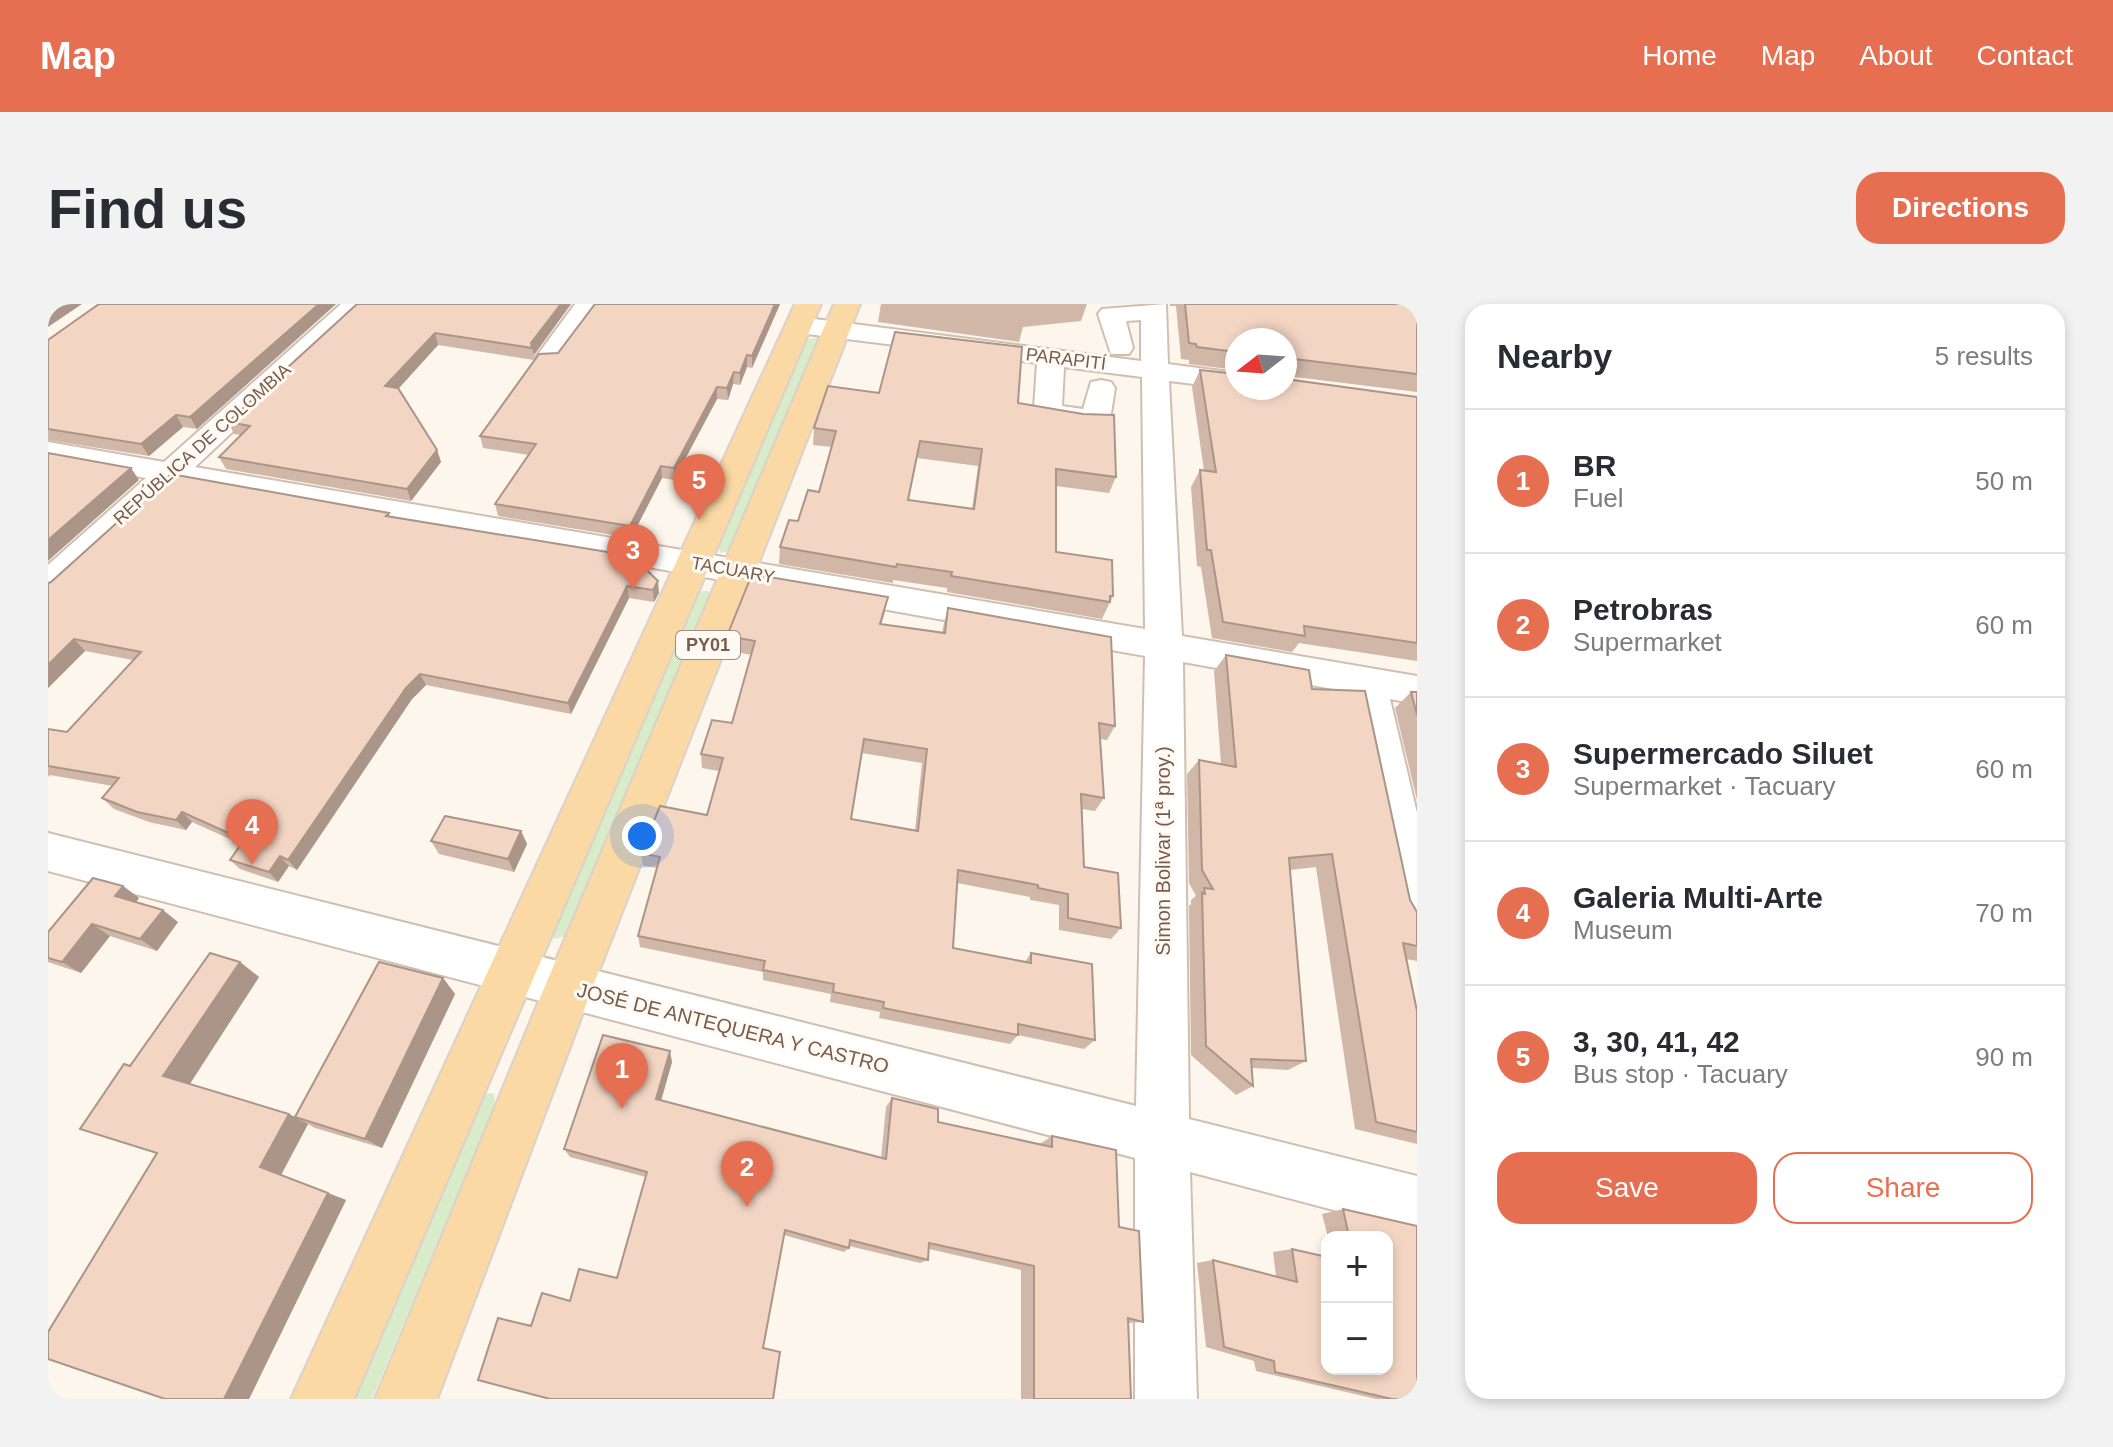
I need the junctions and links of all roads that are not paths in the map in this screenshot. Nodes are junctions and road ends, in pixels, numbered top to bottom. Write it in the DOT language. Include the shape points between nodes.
graph roads {
  1 [pos="356,304"];
  2 [pos="588,304"];
  3 [pos="1153,308"];
  4 [pos="804,314"];
  5 [pos="842,317"];
  6 [pos="549,357"];
  7 [pos="1051,357"];
  8 [pos="1137,359"];
  9 [pos="1225,378"];
  10 [pos="1101,388"];
  11 [pos="48,451"];
  12 [pos="172,472"];
  13 [pos="692,563"];
  14 [pos="738,571"];
  15 [pos="48,584"];
  16 [pos="1164,645"];
  17 [pos="1367,681"];
  18 [pos="1417,690"];
  19 [pos="48,852"];
  20 [pos="1417,912"];
  21 [pos="510,971"];
  22 [pos="569,986"];
  23 [pos="1162,1138"];
  24 [pos="1417,1204"];
  25 [pos="322,1399"];
  26 [pos="406,1399"];
  27 [pos="1166,1399"];
  1 -- 12 [label="street, REPÚBLICA DE COLOMBIA"];
  2 -- 6 [label="street"];
  3 -- 8 [label="street, Simon Bolivar (1ª proy.)"];
  4 -- 5 [label="street, PARAPITÍ"];
  4 -- 13 [label="main road, PY01"];
  5 -- 7 [label="street, PARAPITÍ"];
  5 -- 14 [label="main road, PY01"];
  7 -- 8 [label="street, PARAPITÍ"];
  7 -- 10 [label="street" via="1052,413 1095,420"];
  8 -- 9 [label="street, PARAPITÍ"];
  8 -- 16 [label="street, Simon Bolivar (1ª proy.)"];
  11 -- 12 [label="street, TACUARY"];
  12 -- 13 [label="street, TACUARY"];
  12 -- 15 [label="street, REPÚBLICA DE COLOMBIA"];
  13 -- 14 [label="street, TACUARY"];
  13 -- 21 [label="main road, PY01"];
  14 -- 16 [label="street, TACUARY"];
  14 -- 22 [label="main road, PY01"];
  16 -- 17 [label="street, TACUARY"];
  16 -- 23 [label="street, Simon Bolivar (1ª proy.)"];
  17 -- 18 [label="street, TACUARY"];
  17 -- 20 [label="street"];
  19 -- 21 [label="street, JOSÉ DE ANTEQUERA Y CASTRO"];
  21 -- 22 [label="street, JOSÉ DE ANTEQUERA Y CASTRO"];
  21 -- 25 [label="main road, PY01"];
  22 -- 23 [label="street, JOSÉ DE ANTEQUERA Y CASTRO"];
  22 -- 26 [label="main road, PY01"];
  23 -- 24 [label="street, JOSÉ DE ANTEQUERA Y CASTRO"];
  23 -- 27 [label="street, Simon Bolivar (1ª proy.)"];
}
